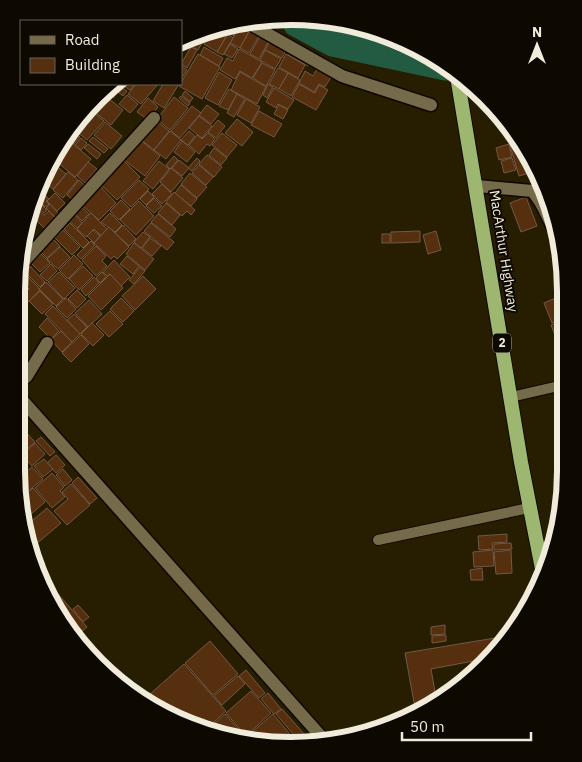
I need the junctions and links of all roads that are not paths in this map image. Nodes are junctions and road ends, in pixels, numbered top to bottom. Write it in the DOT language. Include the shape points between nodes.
graph roads {
  1 [pos="255,27"];
  2 [pos="459,85"];
  3 [pos="431,105"];
  4 [pos="154,118"];
  5 [pos="477,186"];
  6 [pos="547,218"];
  7 [pos="27,258"];
  8 [pos="47,343"];
  9 [pos="25,378"];
  10 [pos="557,386"];
  11 [pos="511,397"];
  12 [pos="25,403"];
  13 [pos="529,508"];
  14 [pos="378,540"];
  15 [pos="541,563"];
  16 [pos="320,735"];
  1 -- 3 [label="street" via="342,76"];
  2 -- 5 [label="highway, MacArthur Highway / 2"];
  4 -- 7 [label="street"];
  5 -- 6 [label="street" via="532,191"];
  5 -- 11 [label="highway, MacArthur Highway / 2"];
  8 -- 9 [label="street"];
  10 -- 11 [label="lane"];
  11 -- 13 [label="highway, MacArthur Highway / 2"];
  12 -- 16 [label="street"];
  13 -- 14 [label="lane"];
  13 -- 15 [label="highway, MacArthur Highway / 2"];
}
